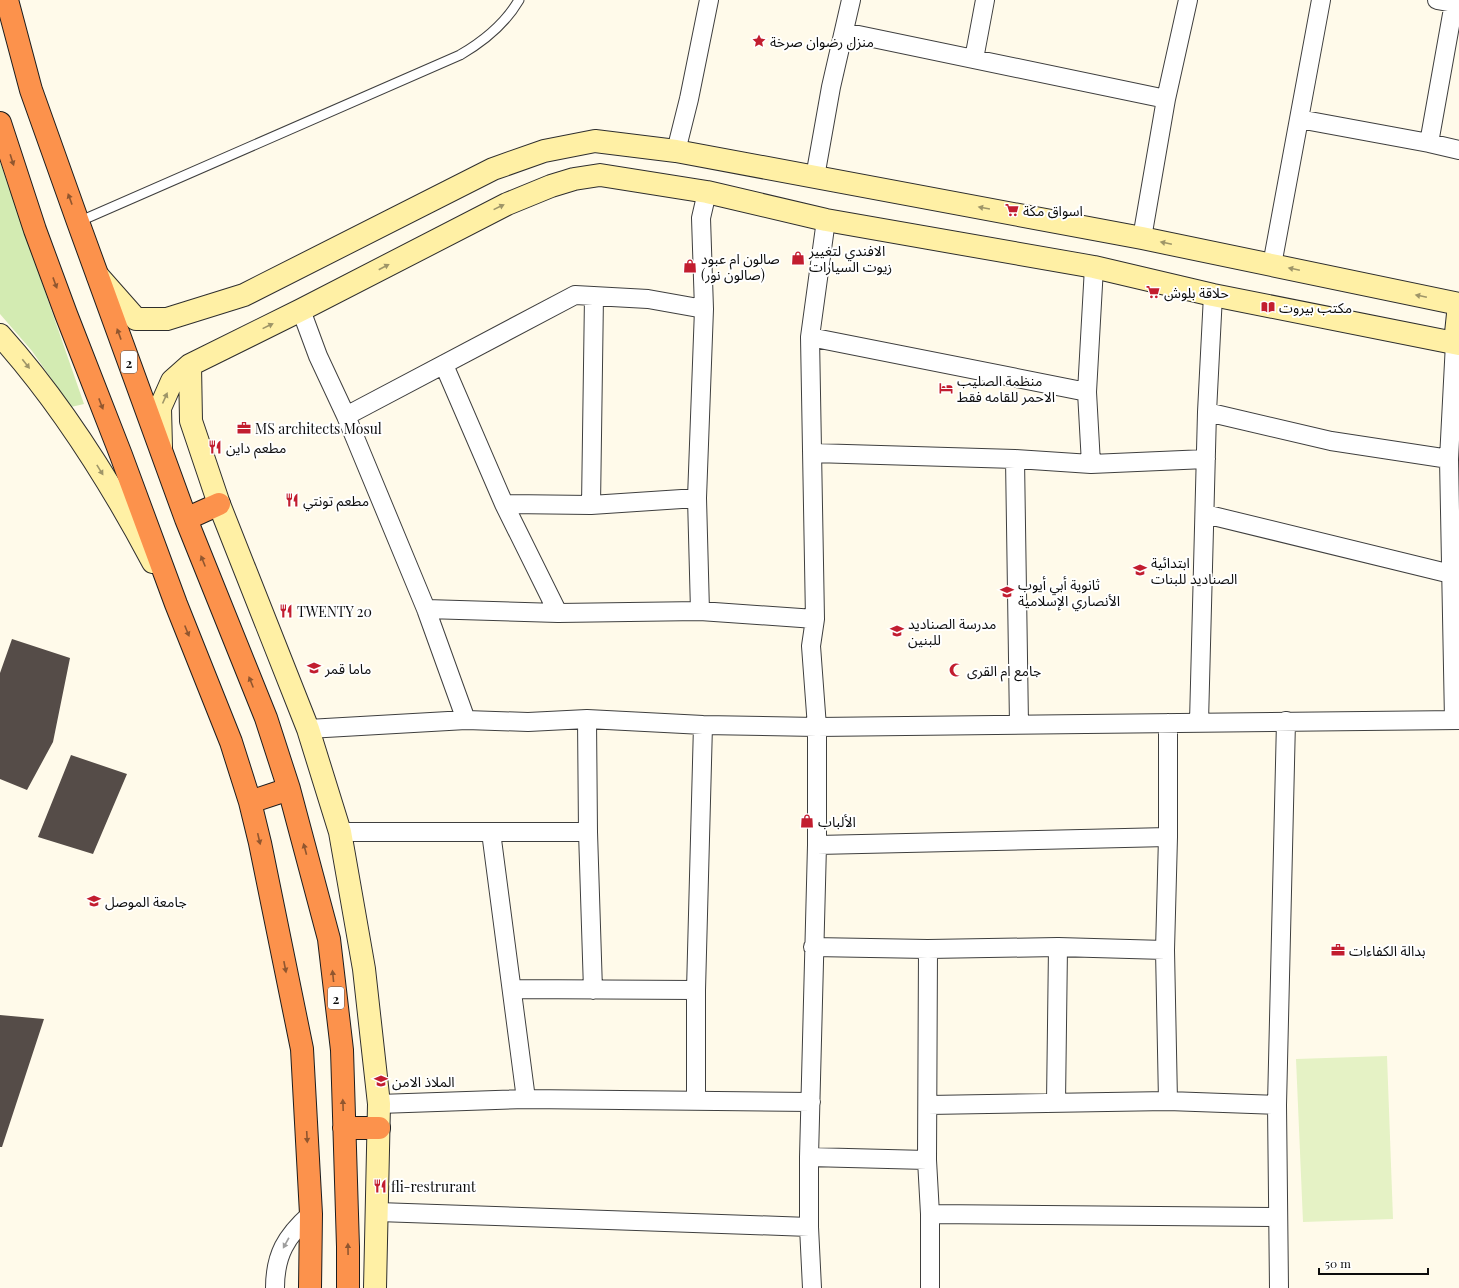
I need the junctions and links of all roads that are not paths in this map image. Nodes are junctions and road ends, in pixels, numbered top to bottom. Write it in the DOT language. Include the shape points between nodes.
graph roads {
  1 [pos="7,0"];
  2 [pos="519,0"];
  3 [pos="709,0"];
  4 [pos="851,0"];
  5 [pos="985,0"];
  6 [pos="1188,0"];
  7 [pos="1322,0"];
  8 [pos="1450,3"];
  9 [pos="844,32"];
  10 [pos="974,59"];
  11 [pos="1166,99"];
  12 [pos="1299,119"];
  13 [pos="0,123"];
  14 [pos="1429,143"];
  15 [pos="1459,150"];
  16 [pos="544,151"];
  17 [pos="676,151"];
  18 [pos="814,177"];
  19 [pos="551,186"];
  20 [pos="707,192"];
  21 [pos="826,220"];
  22 [pos="78,222"];
  23 [pos="1142,238"];
  24 [pos="1272,265"];
  25 [pos="1094,267"];
  26 [pos="98,276"];
  27 [pos="1213,295"];
  28 [pos="594,296"];
  29 [pos="1459,304"];
  30 [pos="704,309"];
  31 [pos="301,310"];
  32 [pos="0,335"];
  33 [pos="810,337"];
  34 [pos="1457,344"];
  35 [pos="190,365"];
  36 [pos="444,365"];
  37 [pos="1087,392"];
  38 [pos="1207,412"];
  39 [pos="346,416"];
  40 [pos="161,451"];
  41 [pos="813,453"];
  42 [pos="1015,458"];
  43 [pos="1449,458"];
  44 [pos="1206,459"];
  45 [pos="1091,464"];
  46 [pos="698,498"];
  47 [pos="219,504"];
  48 [pos="504,504"];
  49 [pos="591,505"];
  50 [pos="1205,514"];
  51 [pos="186,519"];
  52 [pos="1451,574"];
  53 [pos="176,604"];
  54 [pos="426,609"];
  55 [pos="700,611"];
  56 [pos="558,613"];
  57 [pos="815,618"];
  58 [pos="587,719"];
  59 [pos="466,720"];
  60 [pos="1456,720"];
  61 [pos="1286,721"];
  62 [pos="1199,722"];
  63 [pos="1168,723"];
  64 [pos="1019,724"];
  65 [pos="703,725"];
  66 [pos="817,727"];
  67 [pos="308,729"];
  68 [pos="289,789"];
  69 [pos="250,802"];
  70 [pos="340,832"];
  71 [pos="491,832"];
  72 [pos="588,832"];
  73 [pos="1168,837"];
  74 [pos="817,845"];
  75 [pos="814,947"];
  76 [pos="1058,947"];
  77 [pos="928,949"];
  78 [pos="1165,950"];
  79 [pos="512,989"];
  80 [pos="593,990"];
  81 [pos="696,990"];
  82 [pos="526,1099"];
  83 [pos="696,1101"];
  84 [pos="1168,1101"];
  85 [pos="812,1102"];
  86 [pos="1056,1103"];
  87 [pos="380,1104"];
  88 [pos="928,1105"];
  89 [pos="1277,1105"];
  90 [pos="344,1128"];
  91 [pos="379,1128"];
  92 [pos="809,1158"];
  93 [pos="927,1160"];
  94 [pos="378,1212"];
  95 [pos="311,1214"];
  96 [pos="930,1214"];
  97 [pos="1278,1217"];
  98 [pos="809,1227"];
  99 [pos="275,1288"];
  100 [pos="310,1288"];
  101 [pos="348,1288"];
  102 [pos="375,1288"];
  103 [pos="812,1288"];
  104 [pos="930,1288"];
  105 [pos="1279,1288"];
  22 -- 1 [label="highway, 2, one-way" via="31,90"];
  2 -- 22 [label="lane" via="497,28 480,43 460,55"];
  3 -- 17 [label="street"];
  4 -- 9 [label="street"];
  5 -- 10 [label="street"];
  6 -- 11 [label="street"];
  7 -- 12 [label="street"];
  8 -- 14 [label="street"];
  9 -- 10 [label="street"];
  9 -- 18 [label="street"];
  10 -- 11 [label="street"];
  11 -- 23 [label="street"];
  12 -- 14 [label="street"];
  12 -- 24 [label="street"];
  13 -- 53 [label="highway, one-way" via="51,272"];
  14 -- 15 [label="street"];
  16 -- 17 [label="main road" via="594,141"];
  16 -- 19 [label="main road"];
  16 -- 26 [label="main road" via="493,169 244,295 167,319 136,319"];
  17 -- 18 [label="main road"];
  23 -- 18 [label="main road, one-way"];
  19 -- 20 [label="main road" via="600,175"];
  31 -- 19 [label="main road, one-way" via="481,216"];
  20 -- 21 [label="main road"];
  20 -- 30 [label="street" via="701,218"];
  21 -- 25 [label="main road"];
  21 -- 33 [label="street"];
  22 -- 26 [label="highway, 2"];
  24 -- 23 [label="main road, one-way"];
  29 -- 24 [label="main road, one-way"];
  25 -- 27 [label="main road"];
  25 -- 37 [label="street"];
  40 -- 26 [label="highway, 2, one-way"];
  27 -- 34 [label="main road"];
  27 -- 38 [label="street"];
  28 -- 30 [label="street" via="648,299"];
  28 -- 36 [label="street" via="575,295"];
  28 -- 49 [label="street"];
  29 -- 34 [label="main road"];
  30 -- 46 [label="street"];
  35 -- 31 [label="main road, one-way"];
  31 -- 39 [label="street" via="318,356"];
  32 -- 53 [label="main road, one-way" via="56,403 92,458 125,510"];
  33 -- 37 [label="street"];
  33 -- 41 [label="street"];
  34 -- 43 [label="street"];
  40 -- 35 [label="main road, one-way" via="160,408 172,380"];
  35 -- 47 [label="main road" via="191,421"];
  36 -- 39 [label="street"];
  36 -- 48 [label="street"];
  37 -- 45 [label="street"];
  38 -- 43 [label="street" via="1331,440"];
  38 -- 44 [label="street"];
  39 -- 54 [label="street"];
  40 -- 51 [label="highway, 2"];
  41 -- 42 [label="street"];
  41 -- 57 [label="street"];
  42 -- 45 [label="street"];
  42 -- 64 [label="street"];
  43 -- 52 [label="street"];
  44 -- 45 [label="street"];
  44 -- 50 [label="street"];
  46 -- 49 [label="street"];
  46 -- 55 [label="street"];
  47 -- 51 [label="highway"];
  47 -- 67 [label="main road"];
  48 -- 49 [label="street"];
  48 -- 56 [label="street"];
  50 -- 52 [label="street"];
  50 -- 62 [label="street"];
  68 -- 51 [label="highway, 2, one-way" via="266,718"];
  52 -- 60 [label="street"];
  53 -- 69 [label="highway, one-way" via="231,742"];
  54 -- 56 [label="street"];
  54 -- 59 [label="street"];
  55 -- 56 [label="street"];
  55 -- 57 [label="street"];
  57 -- 66 [label="street" via="811,646"];
  58 -- 59 [label="street" via="528,722"];
  58 -- 65 [label="street"];
  58 -- 72 [label="street"];
  59 -- 67 [label="street"];
  60 -- 61 [label="street"];
  61 -- 62 [label="street"];
  61 -- 89 [label="street"];
  62 -- 63 [label="street"];
  63 -- 64 [label="street"];
  63 -- 73 [label="street"];
  64 -- 66 [label="street"];
  65 -- 66 [label="street"];
  65 -- 81 [label="street"];
  66 -- 74 [label="street"];
  67 -- 70 [label="main road"];
  68 -- 69 [label="highway"];
  90 -- 68 [label="highway, 2, one-way" via="342,1050 329,939"];
  69 -- 95 [label="highway, one-way" via="302,1049"];
  70 -- 71 [label="street"];
  70 -- 87 [label="main road" via="364,969"];
  71 -- 72 [label="street"];
  71 -- 79 [label="street"];
  72 -- 80 [label="street"];
  73 -- 74 [label="street"];
  73 -- 78 [label="street"];
  74 -- 75 [label="street"];
  75 -- 77 [label="street"];
  75 -- 85 [label="street"];
  76 -- 77 [label="street"];
  76 -- 78 [label="street"];
  76 -- 86 [label="street"];
  77 -- 88 [label="street"];
  78 -- 84 [label="street"];
  79 -- 80 [label="street"];
  79 -- 82 [label="street"];
  80 -- 81 [label="street"];
  81 -- 83 [label="street"];
  82 -- 83 [label="street"];
  82 -- 87 [label="street"];
  83 -- 85 [label="street"];
  84 -- 86 [label="street"];
  84 -- 89 [label="street"];
  85 -- 92 [label="street"];
  86 -- 88 [label="street"];
  87 -- 91 [label="main road"];
  88 -- 93 [label="street"];
  89 -- 97 [label="street"];
  90 -- 91 [label="highway"];
  101 -- 90 [label="highway, 2, one-way"];
  91 -- 94 [label="main road"];
  92 -- 93 [label="street"];
  92 -- 98 [label="street"];
  93 -- 96 [label="street"];
  94 -- 98 [label="street"];
  94 -- 102 [label="main road"];
  95 -- 99 [label="street, one-way" via="296,1229 283,1248 275,1270"];
  95 -- 100 [label="highway"];
  96 -- 97 [label="street"];
  96 -- 104 [label="street"];
  97 -- 105 [label="street"];
  98 -- 103 [label="street"];
}
